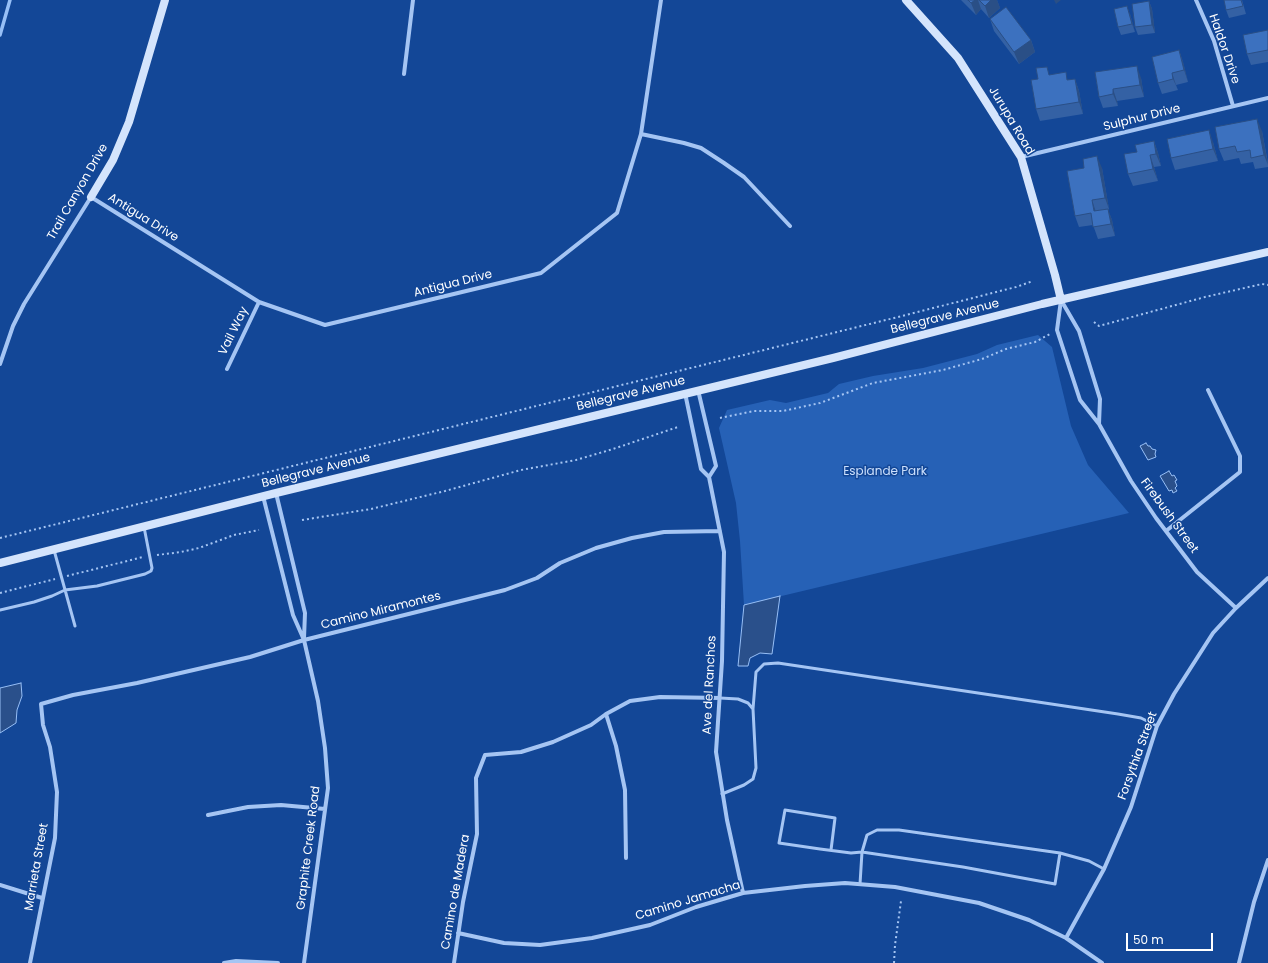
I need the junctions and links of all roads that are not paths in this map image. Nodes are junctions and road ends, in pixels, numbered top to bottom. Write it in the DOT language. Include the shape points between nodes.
graph roads {
  1 [pos="165,0"];
  2 [pos="412,0"];
  3 [pos="661,0"];
  4 [pos="906,0"];
  5 [pos="1196,0"];
  6 [pos="404,74"];
  7 [pos="1268,98"];
  8 [pos="1233,106"];
  9 [pos="642,134"];
  10 [pos="1021,157"];
  11 [pos="91,197"];
  12 [pos="790,226"];
  13 [pos="1268,252"];
  14 [pos="1061,300"];
  15 [pos="259,302"];
  16 [pos="0,364"];
  17 [pos="227,369"];
  18 [pos="698,390"];
  19 [pos="1208,390"];
  20 [pos="685,393"];
  21 [pos="1099,424"];
  22 [pos="710,477"];
  23 [pos="276,493"];
  24 [pos="263,496"];
  25 [pos="144,527"];
  26 [pos="720,531"];
  27 [pos="1166,531"];
  28 [pos="54,550"];
  29 [pos="0,563"];
  30 [pos="1268,578"];
  31 [pos="65,590"];
  32 [pos="1236,608"];
  33 [pos="0,610"];
  34 [pos="75,626"];
  35 [pos="304,640"];
  36 [pos="720,698"];
  37 [pos="41,704"];
  38 [pos="753,709"];
  39 [pos="606,714"];
  40 [pos="1157,726"];
  41 [pos="722,794"];
  42 [pos="325,809"];
  43 [pos="208,815"];
  44 [pos="831,850"];
  45 [pos="862,852"];
  46 [pos="1060,853"];
  47 [pos="626,858"];
  48 [pos="1268,860"];
  49 [pos="1104,869"];
  50 [pos="860,884"];
  51 [pos="0,885"];
  52 [pos="743,893"];
  53 [pos="42,898"];
  54 [pos="458,933"];
  55 [pos="1066,938"];
  56 [pos="30,963"];
  57 [pos="224,963"];
  58 [pos="278,963"];
  59 [pos="304,963"];
  60 [pos="454,963"];
  61 [pos="1102,963"];
  62 [pos="1239,963"];
  1 -- 11 [label="main road, Trail Canyon Drive" via="129,122 114,160"];
  2 -- 6 [label="street"];
  3 -- 9 [label="street, Antigua Drive"];
  4 -- 10 [label="main road, Jurupa Road" via="958,58"];
  5 -- 8 [label="street, Haldor Drive" via="1214,41"];
  7 -- 8 [label="street, Sulphur Drive"];
  8 -- 10 [label="street, Sulphur Drive"];
  9 -- 12 [label="street" via="684,142 700,148 744,177"];
  9 -- 15 [label="street, Antigua Drive" via="617,213 541,273 324,325"];
  10 -- 14 [label="main road, Jurupa Road"];
  11 -- 15 [label="street, Antigua Drive"];
  11 -- 16 [label="street, Trail Canyon Drive" via="24,304 13,326"];
  13 -- 14 [label="main road, Bellegrave Avenue"];
  14 -- 18 [label="main road, Bellegrave Avenue"];
  14 -- 21 [label="street" via="1079,331 1100,399"];
  14 -- 21 [label="street, Firebush Street" via="1057,330 1080,400"];
  15 -- 17 [label="street, Vail Way"];
  18 -- 20 [label="main road, Bellegrave Avenue"];
  18 -- 22 [label="street, Ave del Ranchos" via="716,466"];
  19 -- 27 [label="street" via="1240,456 1240,472"];
  20 -- 22 [label="street, Ave del Ranchos" via="702,469"];
  20 -- 23 [label="main road, Bellegrave Avenue"];
  21 -- 27 [label="street, Firebush Street" via="1131,481"];
  22 -- 26 [label="street, Ave del Ranchos"];
  23 -- 24 [label="main road, Bellegrave Avenue"];
  23 -- 35 [label="street, Graphite Creek Road" via="305,613"];
  24 -- 25 [label="main road, Bellegrave Avenue"];
  24 -- 35 [label="street, Graphite Creek Road" via="294,615"];
  25 -- 28 [label="main road, Bellegrave Avenue"];
  25 -- 31 [label="lane" via="151,571 97,586"];
  26 -- 35 [label="street, Camino Miramontes" via="664,532 632,538 596,548 560,563 537,578 505,590"];
  26 -- 36 [label="street, Ave del Ranchos" via="724,552"];
  27 -- 32 [label="street, Firebush Street" via="1197,572"];
  28 -- 29 [label="main road, Bellegrave Avenue"];
  28 -- 31 [label="lane"];
  30 -- 32 [label="street, Forsythia Street"];
  31 -- 33 [label="lane" via="34,602"];
  31 -- 34 [label="lane"];
  32 -- 40 [label="street, Forsythia Street" via="1200,652"];
  35 -- 37 [label="street, Camino Miramontes" via="250,657"];
  35 -- 42 [label="street, Graphite Creek Road" via="318,701 325,748 328,788"];
  36 -- 38 [label="lane" via="738,699 748,703"];
  36 -- 39 [label="street" via="660,697 637,700"];
  36 -- 41 [label="street, Ave del Ranchos" via="716,752"];
  37 -- 53 [label="street, Marrieta Street" via="42,725 50,747 57,792 55,838"];
  38 -- 40 [label="lane" via="756,672 764,664 778,663 1118,714 1141,718"];
  38 -- 41 [label="lane" via="756,768 753,779"];
  39 -- 47 [label="street" via="625,790"];
  39 -- 54 [label="street, Camino de Madera" via="591,724 546,744 521,752 485,755 476,778 477,834"];
  40 -- 49 [label="street, Forsythia Street" via="1131,807"];
  41 -- 52 [label="street, Ave del Ranchos"];
  42 -- 43 [label="street" via="280,805 248,807"];
  42 -- 59 [label="street, Graphite Creek Road"];
  44 -- 44 [label="lane" via="779,843 785,810 836,818"];
  44 -- 45 [label="lane"];
  45 -- 46 [label="lane" via="867,835 877,830 899,830"];
  45 -- 46 [label="lane" via="1055,884"];
  45 -- 50 [label="lane"];
  46 -- 49 [label="lane" via="1089,861"];
  48 -- 62 [label="street" via="1254,902"];
  49 -- 55 [label="street, Forsythia Street"];
  50 -- 52 [label="street, Camino Jamacha" via="805,886"];
  50 -- 55 [label="street, Camino Jamacha" via="895,887 979,904 1029,920"];
  51 -- 53 [label="street"];
  52 -- 54 [label="street, Camino Jamacha" via="696,907 650,925 592,938 540,945 504,943"];
  53 -- 56 [label="street, Marrieta Street"];
  54 -- 60 [label="street, Camino de Madera"];
  55 -- 61 [label="street, Camino Jamacha"];
  57 -- 58 [label="street"];
}
